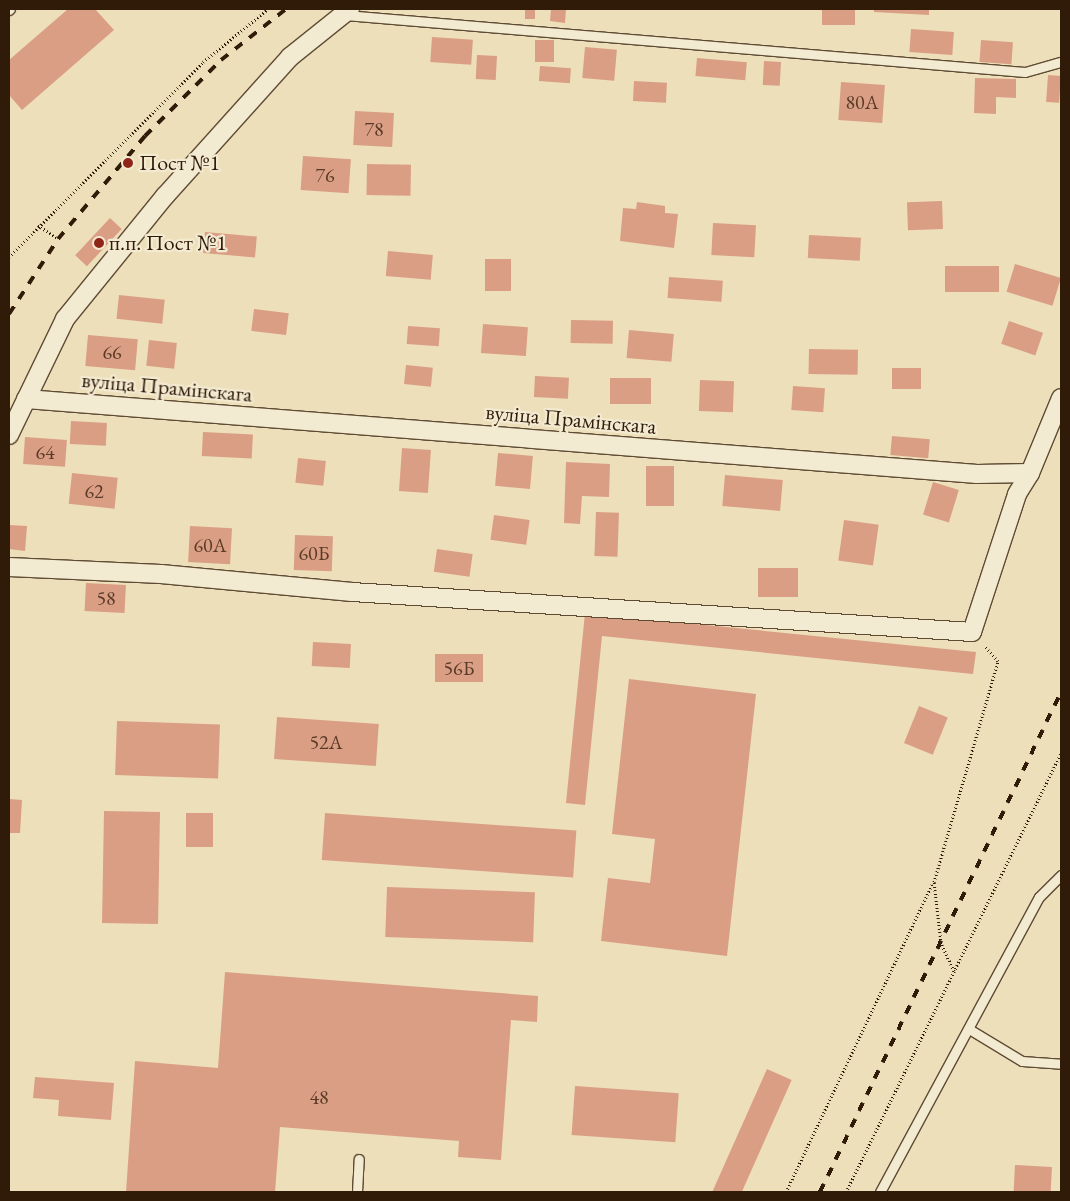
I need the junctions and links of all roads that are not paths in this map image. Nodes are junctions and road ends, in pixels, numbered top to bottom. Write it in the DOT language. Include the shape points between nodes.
graph roads {
  1 [pos="347,12"];
  2 [pos="1061,62"];
  3 [pos="26,398"];
  4 [pos="1061,398"];
  5 [pos="9,435"];
  6 [pos="1030,473"];
  7 [pos="9,568"];
  8 [pos="1061,875"];
  9 [pos="969,1030"];
  10 [pos="1061,1064"];
  11 [pos="359,1159"];
  12 [pos="357,1192"];
  13 [pos="880,1192"];
  1 -- 2 [label="lane" via="1025,72"];
  1 -- 3 [label="street" via="290,57 159,204 65,319"];
  3 -- 5 [label="street"];
  3 -- 6 [label="street, вуліца Прамінскага" via="977,474"];
  4 -- 6 [label="street"];
  6 -- 7 [label="street" via="1017,494 972,632 352,592 161,574"];
  8 -- 9 [label="lane" via="1039,897"];
  9 -- 10 [label="lane" via="1022,1060"];
  9 -- 13 [label="lane"];
  11 -- 12 [label="lane"];
}
